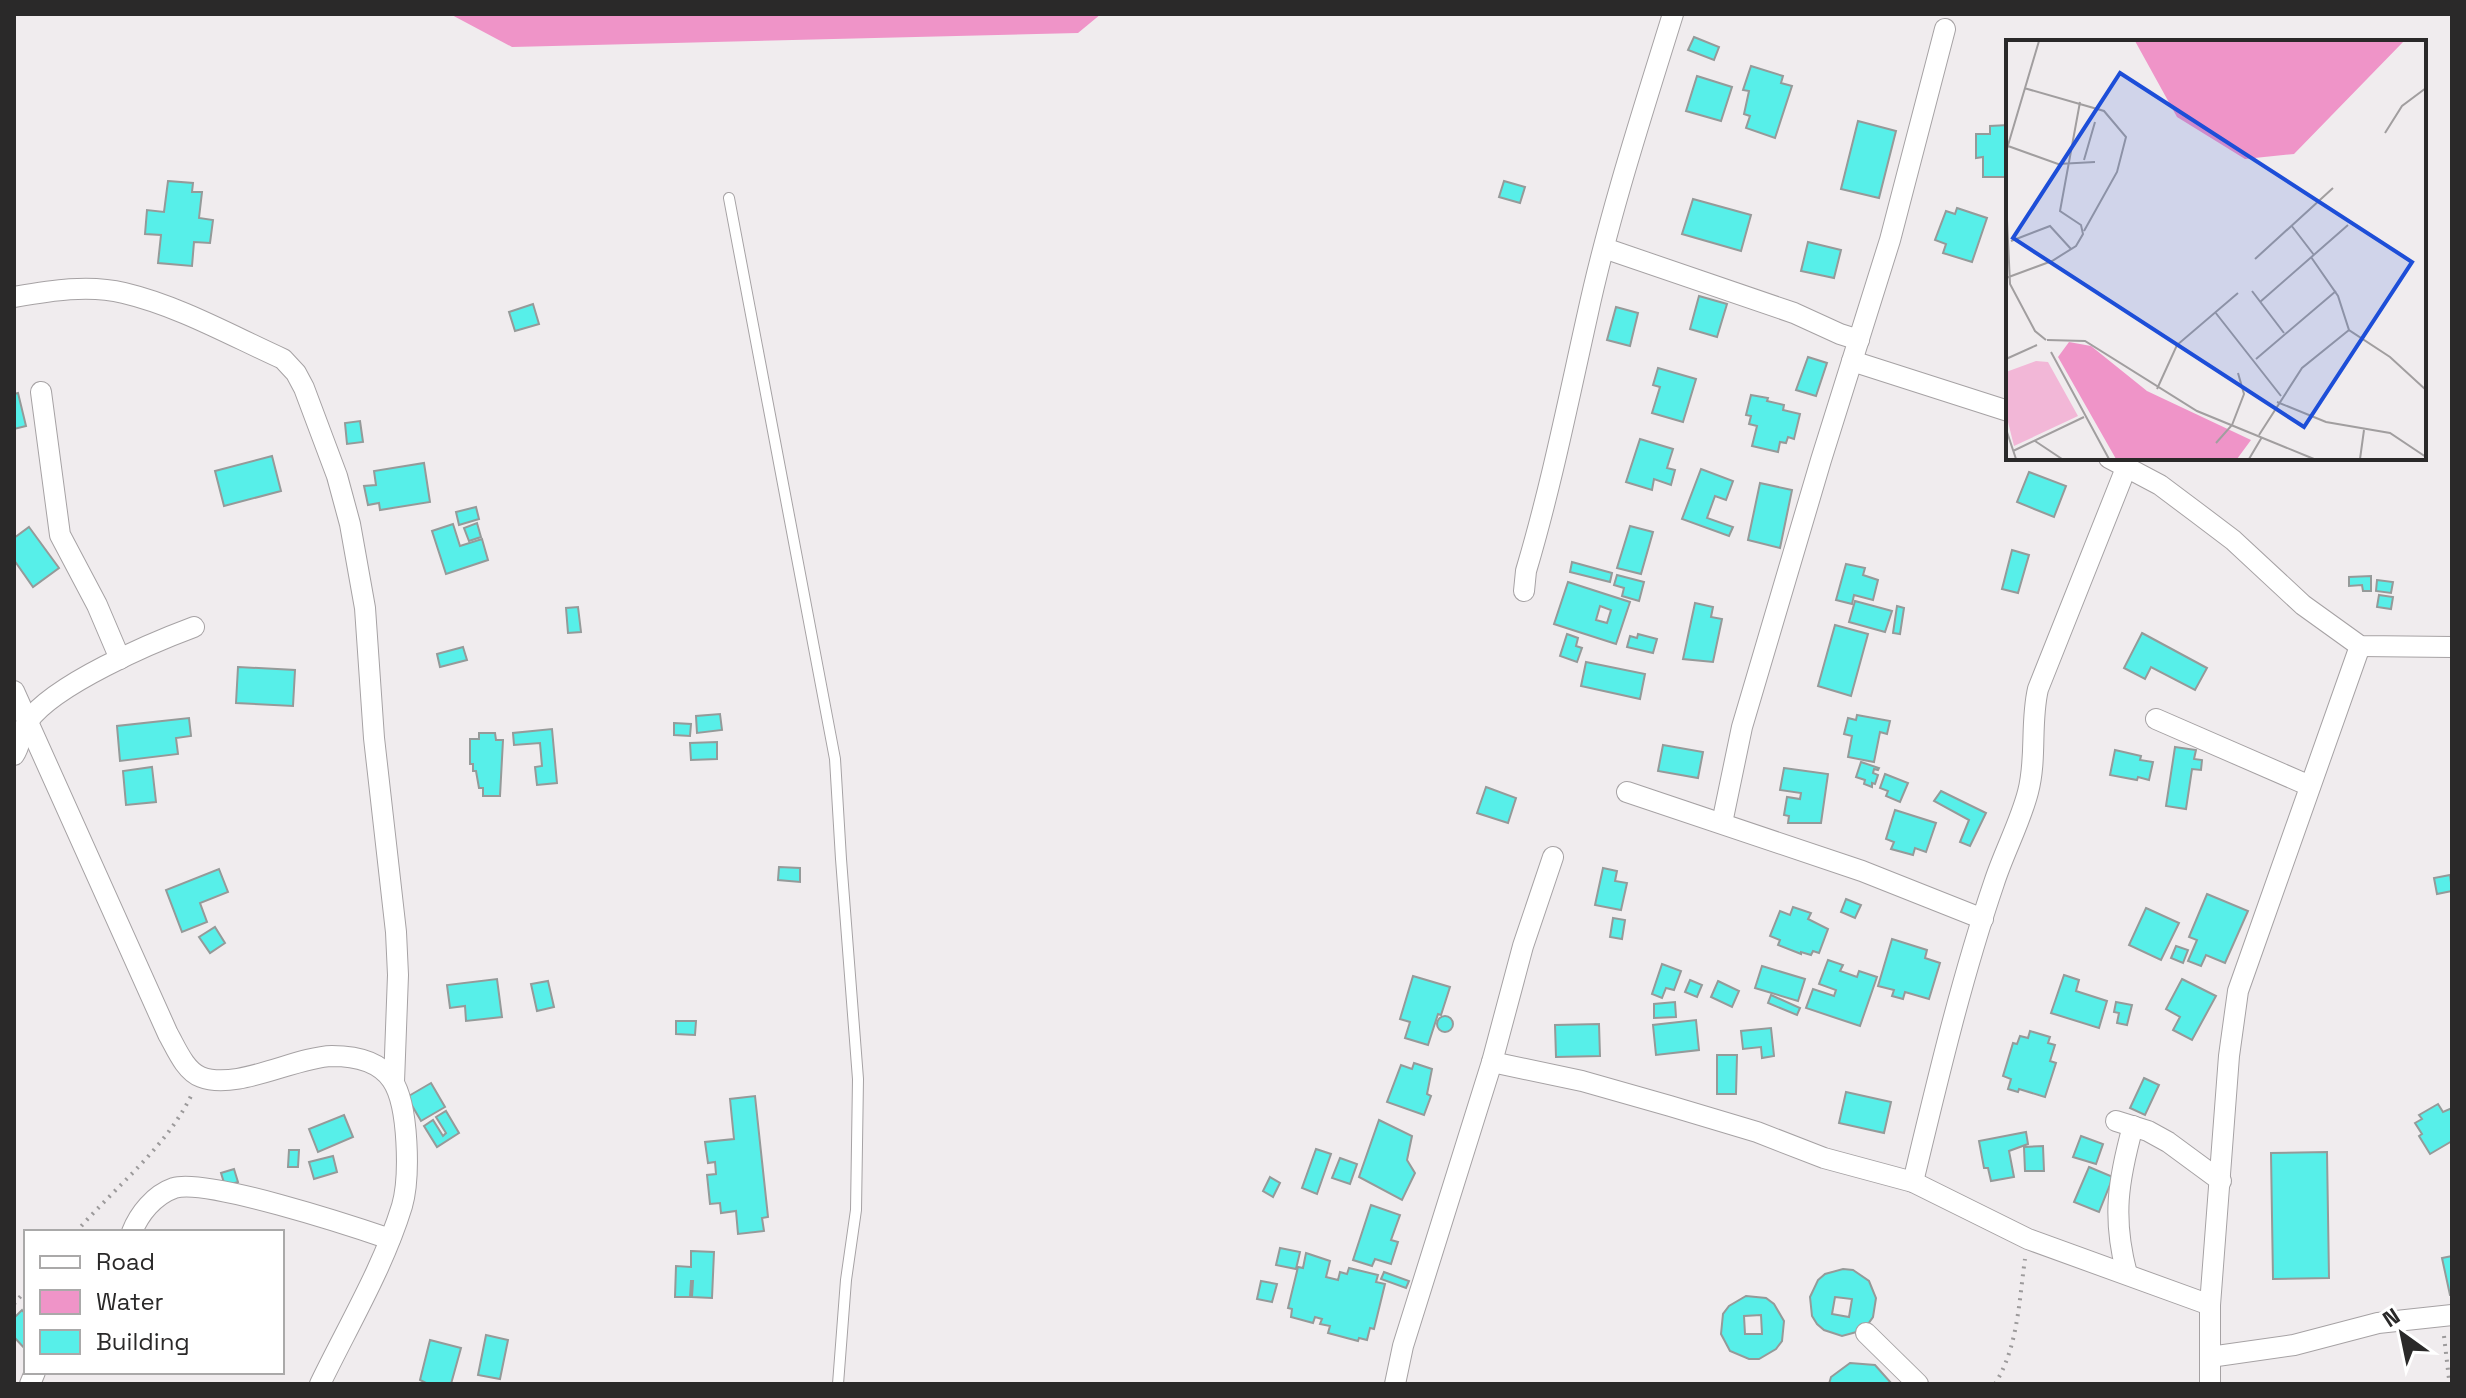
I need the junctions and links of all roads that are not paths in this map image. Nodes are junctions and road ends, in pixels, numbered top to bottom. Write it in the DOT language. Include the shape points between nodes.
graph roads {
  1 [pos="1673,14"];
  2 [pos="1945,29"];
  3 [pos="729,198"];
  4 [pos="1604,248"];
  5 [pos="14,297"];
  6 [pos="1859,340"];
  7 [pos="1852,361"];
  8 [pos="41,392"];
  9 [pos="2006,410"];
  10 [pos="2118,463"];
  11 [pos="1524,591"];
  12 [pos="194,627"];
  13 [pos="2360,646"];
  14 [pos="2452,647"];
  15 [pos="120,659"];
  16 [pos="14,691"];
  17 [pos="2156,719"];
  18 [pos="27,722"];
  19 [pos="14,755"];
  20 [pos="2310,786"];
  21 [pos="1627,792"];
  22 [pos="1722,823"];
  23 [pos="1553,857"];
  24 [pos="1983,919"];
  25 [pos="1492,1062"];
  26 [pos="394,1082"];
  27 [pos="2221,1181"];
  28 [pos="1913,1182"];
  29 [pos="133,1230"];
  30 [pos="390,1239"];
  31 [pos="2127,1274"];
  32 [pos="2210,1305"];
  33 [pos="2446,1316"];
  34 [pos="1866,1333"];
  35 [pos="2210,1357"];
  36 [pos="320,1384"];
  37 [pos="838,1384"];
  38 [pos="1395,1384"];
  39 [pos="1918,1384"];
  40 [pos="2210,1384"];
  1 -- 4 [label="street"];
  2 -- 6 [label="street"];
  3 -- 37 [label="lane" via="835,759 858,1079 856,1210"];
  4 -- 6 [label="street"];
  4 -- 11 [label="street"];
  5 -- 26 [label="street" via="92,289 123,292 283,359 304,388 337,476 365,608 396,932"];
  6 -- 7 [label="street"];
  7 -- 9 [label="street"];
  7 -- 22 [label="street" via="1742,727"];
  8 -- 15 [label="street" via="60,535"];
  10 -- 13 [label="street" via="2160,485 2233,540 2303,605"];
  10 -- 24 [label="street" via="2038,689 2028,794"];
  12 -- 15 [label="street"];
  13 -- 14 [label="street"];
  13 -- 20 [label="street"];
  15 -- 18 [label="street" via="67,690"];
  16 -- 18 [label="street"];
  17 -- 20 [label="street"];
  18 -- 19 [label="street"];
  18 -- 26 [label="street" via="168,1034 198,1077 227,1080 329,1056 355,1057 381,1068"];
  20 -- 27 [label="street" via="2238,991"];
  21 -- 22 [label="street"];
  22 -- 24 [label="street"];
  23 -- 25 [label="street"];
  24 -- 28 [label="street"];
  25 -- 28 [label="street" via="1611,1090"];
  25 -- 38 [label="street"];
  26 -- 30 [label="street" via="406,1171 403,1203"];
  27 -- 31 [label="street" via="2168,1142 2124,1124 2117,1223"];
  27 -- 32 [label="street"];
  28 -- 31 [label="street" via="2028,1239"];
  29 -- 30 [label="street" via="162,1194 192,1187 255,1199"];
  30 -- 36 [label="street"];
  31 -- 32 [label="street"];
  32 -- 35 [label="street"];
  33 -- 35 [label="street" via="2378,1323 2294,1345"];
  34 -- 39 [label="street"];
  35 -- 40 [label="street"];
}
